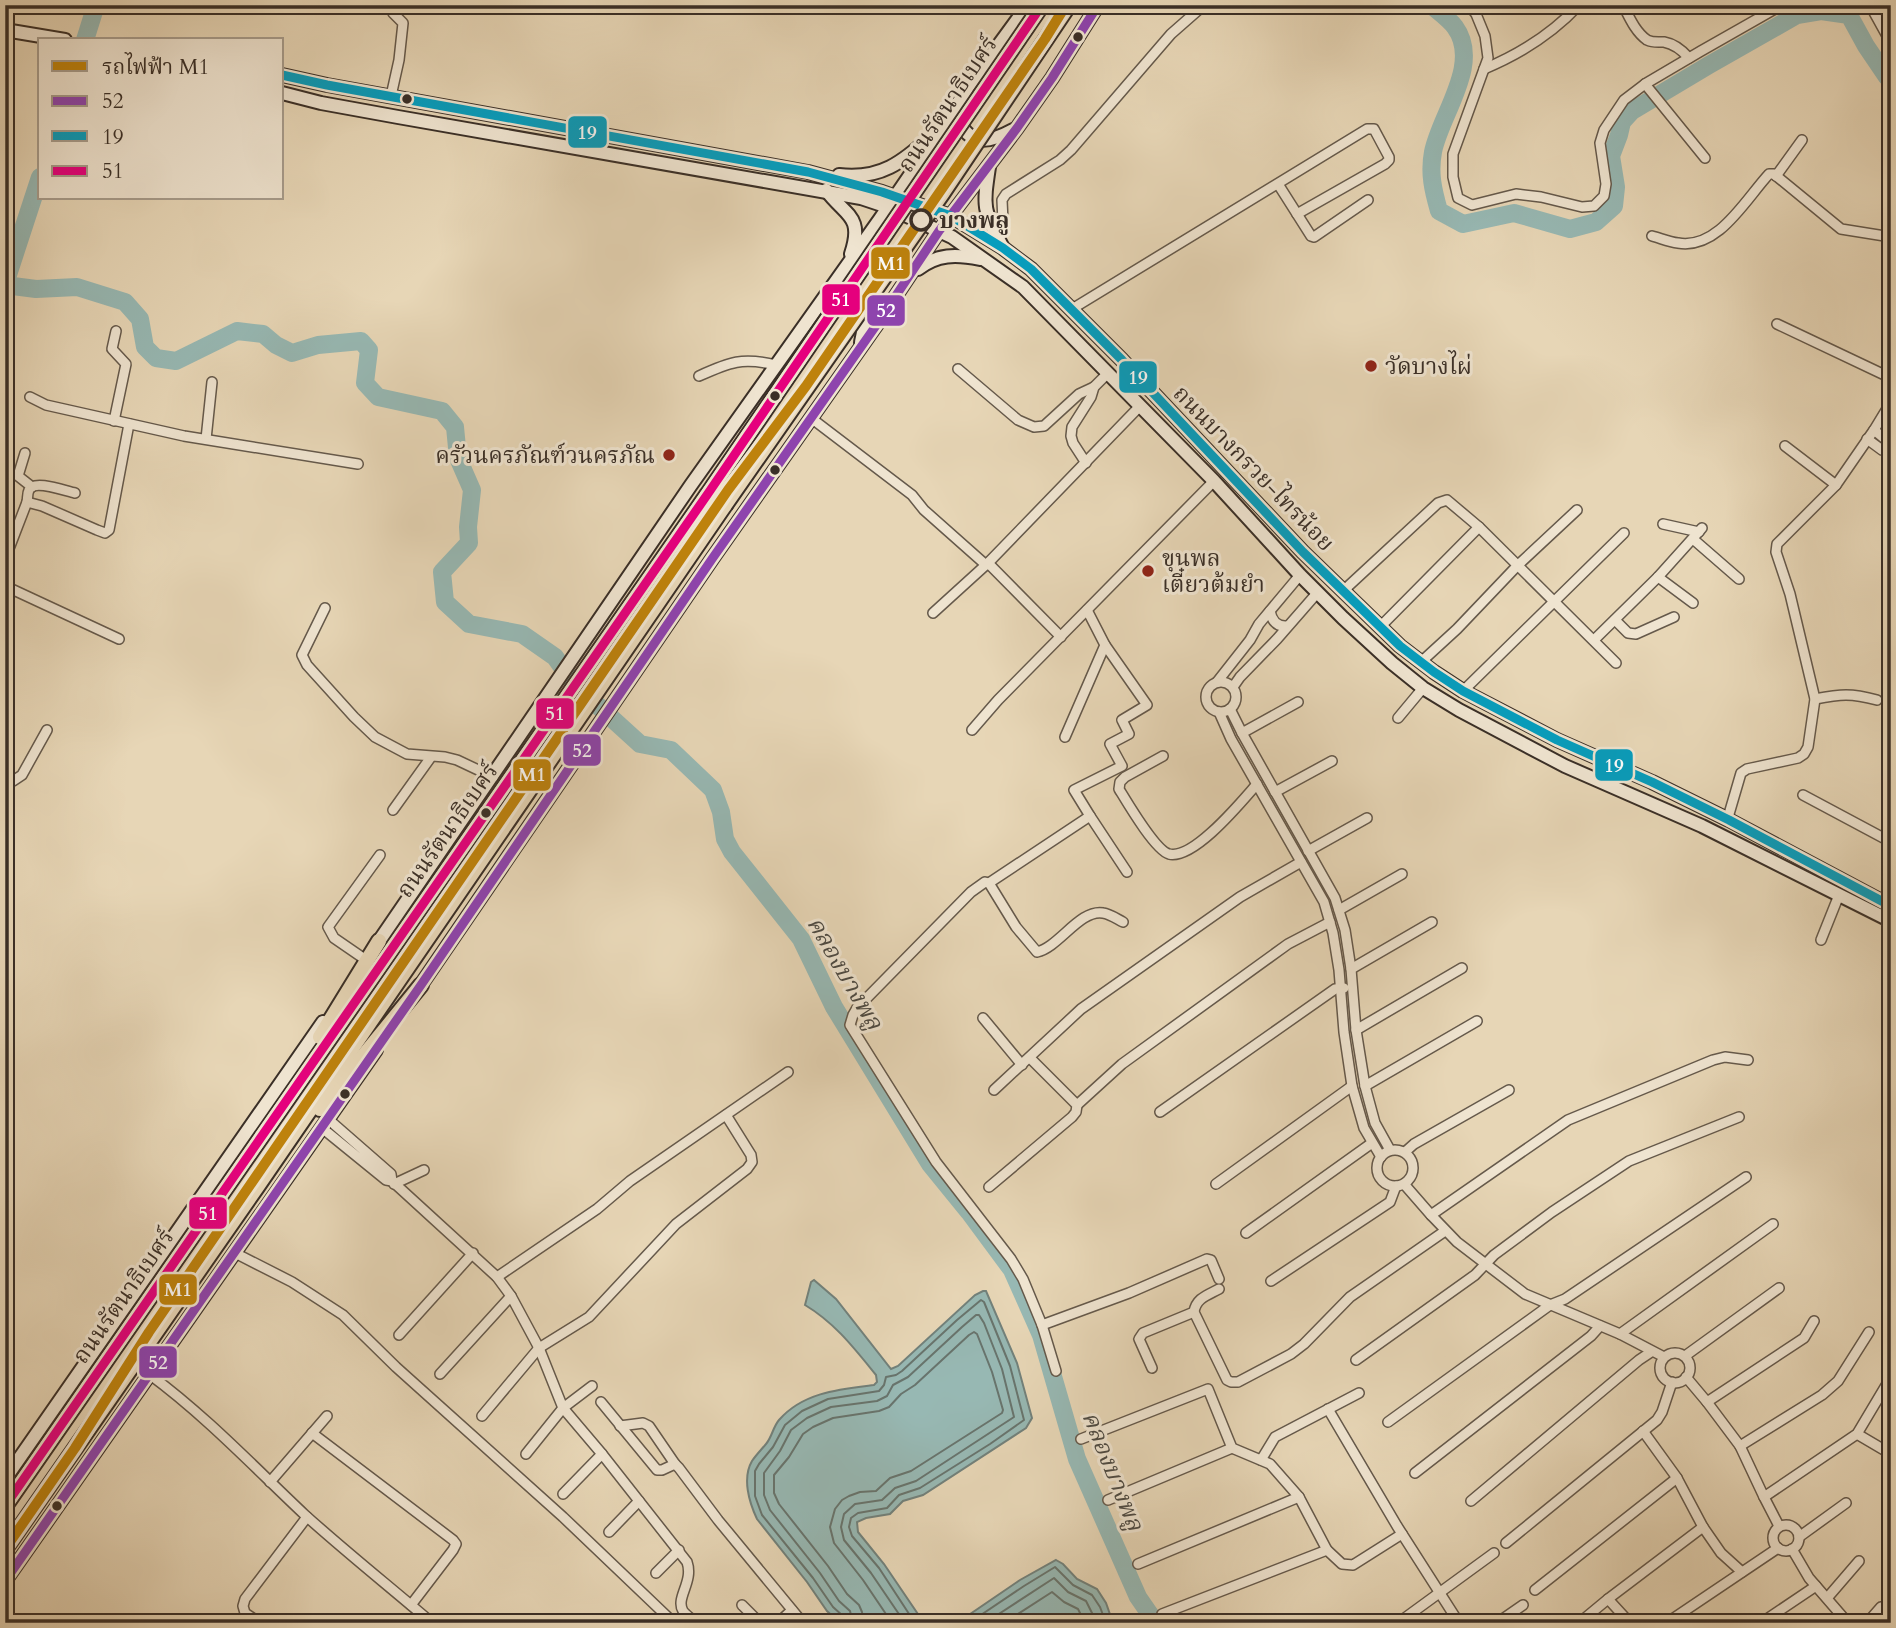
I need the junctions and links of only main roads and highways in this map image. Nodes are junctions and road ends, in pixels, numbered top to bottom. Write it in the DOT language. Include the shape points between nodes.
graph roads {
  1 [pos="1028,5"];
  2 [pos="1042,5"];
  3 [pos="1069,5"];
  4 [pos="1098,5"];
  5 [pos="5,30"];
  6 [pos="53,38"];
  7 [pos="284,75"];
  8 [pos="284,94"];
  9 [pos="391,96"];
  10 [pos="962,97"];
  11 [pos="388,115"];
  12 [pos="946,124"];
  13 [pos="1017,128"];
  14 [pos="990,163"];
  15 [pos="808,172"];
  16 [pos="826,190"];
  17 [pos="892,202"];
  18 [pos="951,216"];
  19 [pos="939,231"];
  20 [pos="991,236"];
  21 [pos="978,256"];
  22 [pos="911,273"];
  23 [pos="832,287"];
  24 [pos="810,318"];
  25 [pos="855,355"];
  26 [pos="1887,904"];
  27 [pos="1891,921"];
  28 [pos="379,941"];
  29 [pos="421,985"];
  30 [pos="237,1172"];
  31 [pos="257,1187"];
  32 [pos="5,1479"];
  33 [pos="5,1506"];
  34 [pos="24,1521"];
  35 [pos="5,1549"];
  36 [pos="5,1554"];
  37 [pos="5,1581"];
  1 -- 10 [label="main road, ถนนรัตนาธิเบศร์"];
  2 -- 30 [label="main road, ถนนรัตนาธิเบศร์, bridge"];
  3 -- 31 [label="main road, ถนนรัตนาธิเบศร์, bridge"];
  4 -- 13 [label="main road"];
  5 -- 6 [label="main road"];
  7 -- 9 [label="main road, ถนนบางกรวย-ไทรน้อย"];
  8 -- 11 [label="main road, ถนนบางกรวย-ไทรน้อย"];
  9 -- 11 [label="main road"];
  9 -- 15 [label="main road, ถนนบางกรวย-ไทรน้อย"];
  10 -- 12 [label="main road, ถนนรัตนาธิเบศร์"];
  10 -- 13 [label="main road" via="957,118 966,134 989,141"];
  11 -- 16 [label="main road, ถนนบางกรวย-ไทรน้อย"];
  12 -- 15 [label="main road" via="905,160 886,170 850,177"];
  12 -- 17 [label="main road, ถนนรัตนาธิเบศร์"];
  13 -- 14 [label="main road"];
  14 -- 18 [label="main road"];
  14 -- 20 [label="main road" via="984,197"];
  15 -- 17 [label="main road, ถนนบางกรวย-ไทรน้อย"];
  16 -- 17 [label="main road, ถนนบางกรวย-ไทรน้อย"];
  16 -- 23 [label="main road" via="847,211 856,236 852,253"];
  17 -- 18 [label="main road, ถนนบางกรวย-ไทรน้อย"];
  17 -- 19 [label="main road, ถนนบางกรวย-ไทรน้อย"];
  17 -- 23 [label="main road, ถนนรัตนาธิเบศร์"];
  18 -- 19 [label="main road"];
  18 -- 20 [label="main road, ถนนบางกรวย-ไทรน้อย"];
  19 -- 21 [label="main road, ถนนบางกรวย-ไทรน้อย"];
  19 -- 22 [label="main road"];
  20 -- 21 [label="main road"];
  20 -- 26 [label="main road, ถนนบางกรวย-ไทรน้อย" via="1072,309 1303,552 1421,662 1463,691 1557,740 1729,820"];
  21 -- 22 [label="main road" via="945,256"];
  21 -- 27 [label="main road, ถนนบางกรวย-ไทรน้อย" via="1023,287 1300,575 1423,688 1565,766 1702,826"];
  22 -- 25 [label="main road"];
  23 -- 24 [label="main road, ถนนรัตนาธิเบศร์"];
  24 -- 25 [label="main road" via="832,302 852,307 864,331"];
  24 -- 28 [label="main road, ถนนรัตนาธิเบศร์"];
  25 -- 29 [label="main road"];
  28 -- 30 [label="main road"];
  28 -- 32 [label="main road, ถนนรัตนาธิเบศร์"];
  29 -- 31 [label="main road"];
  29 -- 37 [label="main road"];
  30 -- 33 [label="main road, ถนนรัตนาธิเบศร์"];
  31 -- 34 [label="main road, ถนนรัตนาธิเบศร์"];
  34 -- 35 [label="main road, ถนนรัตนาธิเบศร์"];
  34 -- 36 [label="main road"];
}
